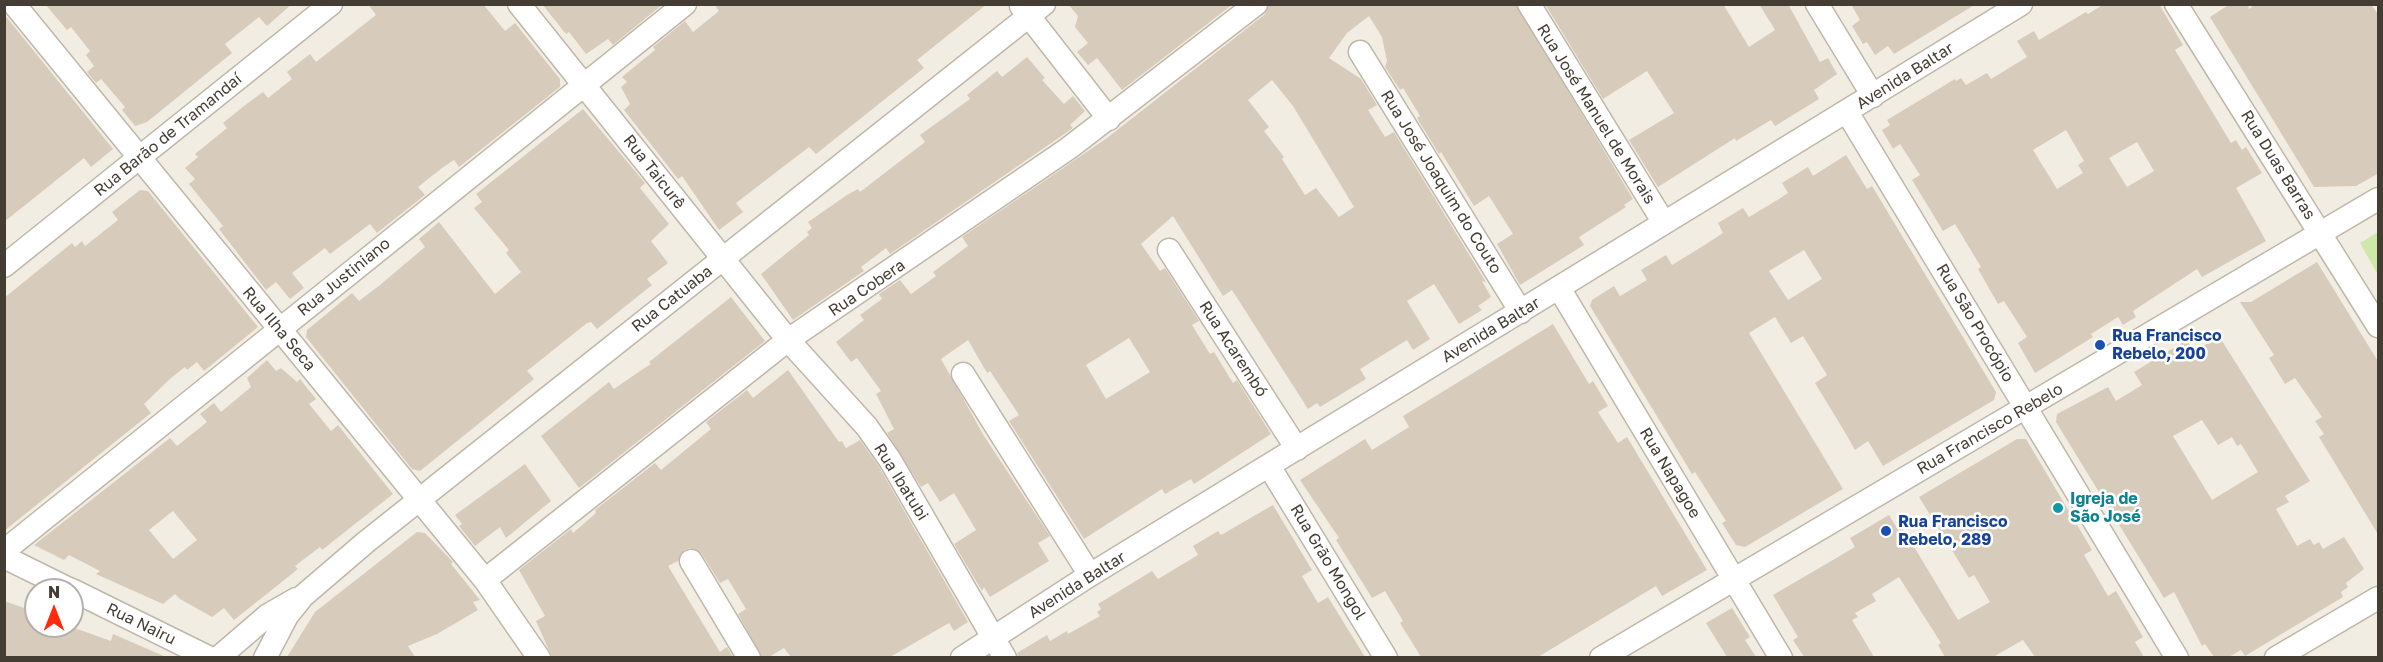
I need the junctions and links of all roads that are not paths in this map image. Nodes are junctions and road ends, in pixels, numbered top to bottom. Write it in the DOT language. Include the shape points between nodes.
graph roads {
  1 [pos="14,4"];
  2 [pos="331,4"];
  3 [pos="519,4"];
  4 [pos="685,4"];
  5 [pos="1256,4"];
  6 [pos="1529,4"];
  7 [pos="1817,4"];
  8 [pos="2021,4"];
  9 [pos="2176,4"];
  10 [pos="1032,8"];
  11 [pos="1360,52"];
  12 [pos="584,84"];
  13 [pos="1873,96"];
  14 [pos="1847,112"];
  15 [pos="1109,119"];
  16 [pos="137,159"];
  17 [pos="2379,199"];
  18 [pos="1664,223"];
  19 [pos="2321,233"];
  20 [pos="1169,250"];
  21 [pos="723,259"];
  22 [pos="4,266"];
  23 [pos="1559,288"];
  24 [pos="1521,312"];
  25 [pos="2379,326"];
  26 [pos="280,329"];
  27 [pos="788,340"];
  28 [pos="963,374"];
  29 [pos="2027,408"];
  30 [pos="1296,449"];
  31 [pos="1269,466"];
  32 [pos="420,501"];
  33 [pos="4,551"];
  34 [pos="4,557"];
  35 [pos="691,561"];
  36 [pos="1090,575"];
  37 [pos="47,578"];
  38 [pos="1735,579"];
  39 [pos="485,580"];
  40 [pos="84,596"];
  41 [pos="303,596"];
  42 [pos="2379,598"];
  43 [pos="1000,648"];
  44 [pos="210,657"];
  45 [pos="218,657"];
  46 [pos="265,657"];
  47 [pos="539,657"];
  48 [pos="749,657"];
  49 [pos="962,657"];
  50 [pos="1386,657"];
  51 [pos="1601,657"];
  52 [pos="1781,657"];
  53 [pos="2177,657"];
  54 [pos="2276,657"];
  1 -- 16 [label="street, Rua Ilha Seca"];
  2 -- 16 [label="street, Rua Barão de Tramandaí"];
  3 -- 12 [label="street, Rua Taicurê"];
  4 -- 12 [label="street, Rua Justiniano"];
  5 -- 15 [label="street, Rua Cobera"];
  6 -- 18 [label="street, Rua José Manuel de Morais"];
  7 -- 13 [label="street"];
  8 -- 13 [label="street, Avenida Baltar"];
  9 -- 19 [label="street, Rua Duas Barras"];
  10 -- 15 [label="street"];
  10 -- 21 [label="street, Rua Catuaba"];
  11 -- 24 [label="street, Rua José Joaquim do Couto"];
  12 -- 21 [label="street, Rua Taicurê"];
  12 -- 26 [label="street, Rua Justiniano"];
  13 -- 14 [label="street, Avenida Baltar"];
  14 -- 18 [label="street, Avenida Baltar"];
  14 -- 29 [label="street, Rua São Procópio"];
  15 -- 27 [label="street, Rua Cobera"];
  16 -- 22 [label="street, Rua Barão de Tramandaí"];
  16 -- 26 [label="street, Rua Ilha Seca"];
  17 -- 19 [label="street, Rua Francisco Rebelo"];
  18 -- 23 [label="street, Avenida Baltar"];
  19 -- 25 [label="street, Rua Duas Barras"];
  19 -- 29 [label="street, Rua Francisco Rebelo"];
  20 -- 30 [label="street, Rua Acarembó"];
  21 -- 27 [label="street, Rua Taicurê"];
  21 -- 32 [label="street, Rua Catuaba"];
  23 -- 24 [label="street, Avenida Baltar"];
  23 -- 38 [label="street, Rua Napagoe"];
  24 -- 30 [label="street, Avenida Baltar"];
  26 -- 32 [label="street, Rua Ilha Seca"];
  26 -- 33 [label="street, Rua Justiniano"];
  27 -- 39 [label="street, Rua Cobera"];
  27 -- 43 [label="street, Rua Ibatubi" via="855,413 890,460"];
  28 -- 36 [label="street"];
  29 -- 38 [label="street, Rua Francisco Rebelo"];
  29 -- 53 [label="street, Rua São Procópio"];
  30 -- 31 [label="street, Avenida Baltar"];
  31 -- 36 [label="street, Avenida Baltar"];
  31 -- 50 [label="street, Rua Grão Mongol"];
  32 -- 39 [label="street, Rua Ilha Seca"];
  32 -- 41 [label="street, Rua Catuaba"];
  34 -- 37 [label="street, Rua Nairu"];
  35 -- 48 [label="street"];
  36 -- 43 [label="street, Avenida Baltar"];
  38 -- 51 [label="street, Rua Francisco Rebelo"];
  38 -- 52 [label="street, Rua Napagoe"];
  39 -- 47 [label="street, Rua Ilha Seca"];
  40 -- 44 [label="street, Rua Nairu"];
  41 -- 45 [label="street, Rua Catuaba" via="268,615"];
  41 -- 46 [label="street, Rua Catuaba" via="287,616"];
  42 -- 54 [label="street"];
  43 -- 49 [label="street, Avenida Baltar"];
}
